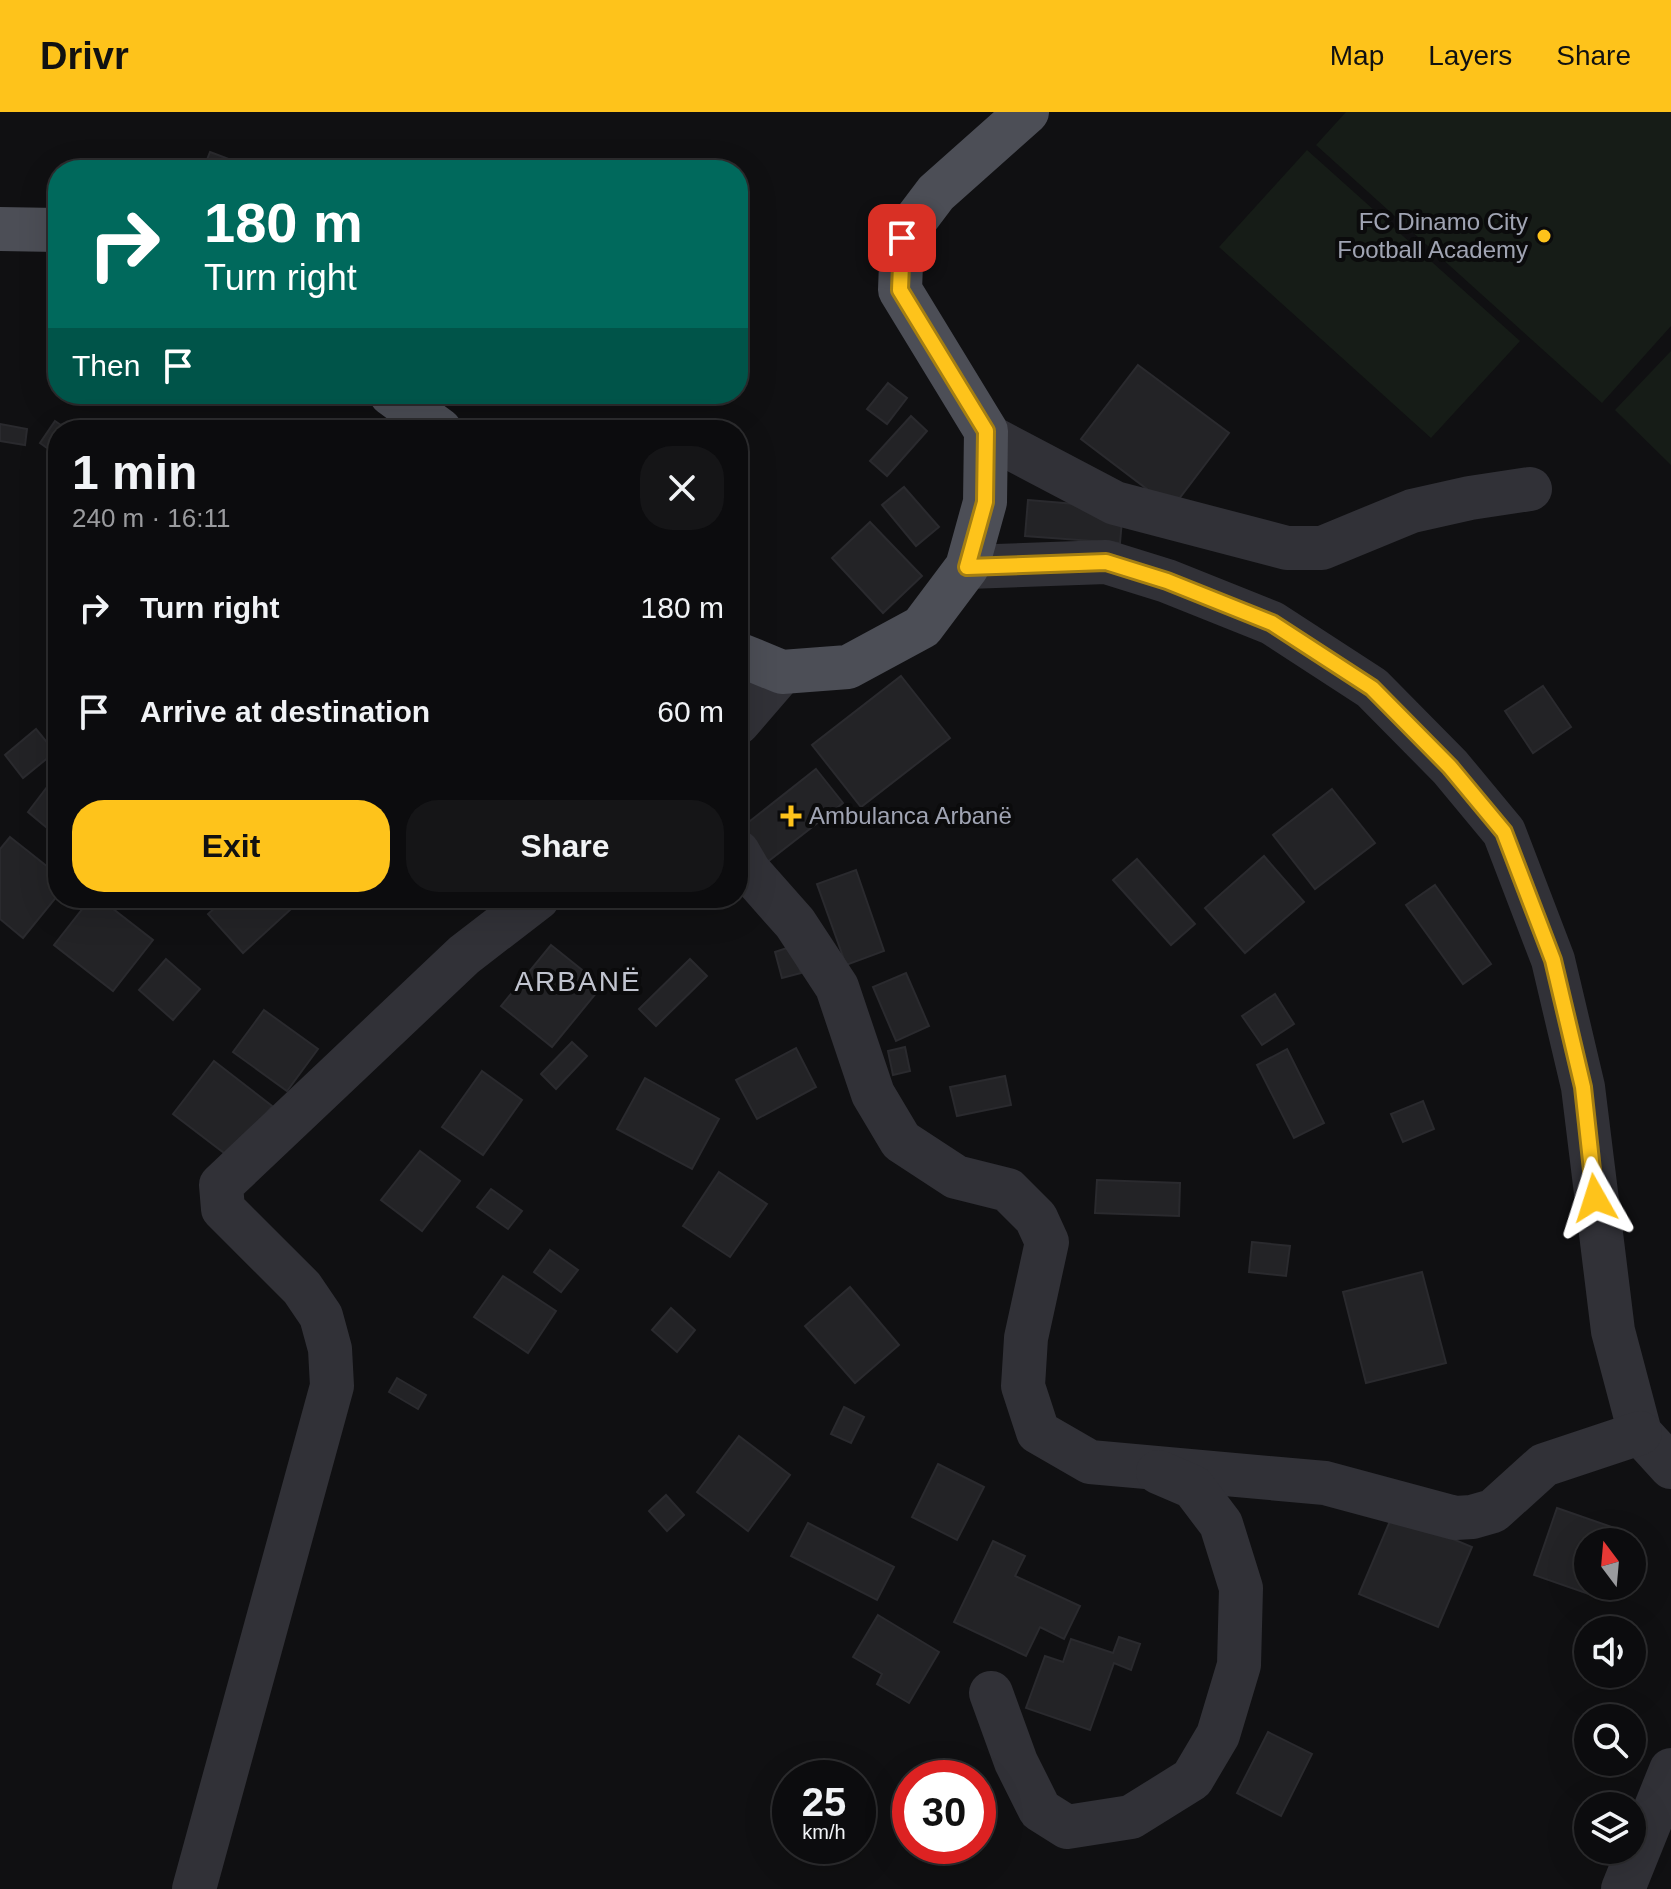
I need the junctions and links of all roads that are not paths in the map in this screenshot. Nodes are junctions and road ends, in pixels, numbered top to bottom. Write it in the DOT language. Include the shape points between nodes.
graph roads {
  1 [pos="1027,112"];
  2 [pos="0,229"];
  3 [pos="48,230"];
  4 [pos="405,404"];
  5 [pos="426,420"];
  6 [pos="986,435"];
  7 [pos="1530,489"];
  8 [pos="967,567"];
  9 [pos="748,658"];
  10 [pos="782,672"];
  11 [pos="748,711"];
  12 [pos="748,869"];
  13 [pos="525,908"];
  14 [pos="1640,1433"];
  15 [pos="1140,1467"];
  16 [pos="1671,1467"];
  17 [pos="991,1693"];
  18 [pos="1671,1770"];
  19 [pos="194,1889"];
  20 [pos="1623,1889"];
  1 -- 6 [label="main road" via="936,193 902,238 900,290"];
  2 -- 3 [label="main road"];
  4 -- 5 [label="main road"];
  6 -- 7 [label="street" via="1115,503 1287,548 1322,548 1412,511"];
  6 -- 8 [label="main road" via="985,502"];
  8 -- 10 [label="main road" via="922,627 848,667"];
  8 -- 14 [label="street" via="1106,562 1272,623 1372,688 1450,767 1504,832 1553,960 1583,1087 1613,1331"];
  9 -- 10 [label="main road"];
  10 -- 11 [label="street"];
  12 -- 15 [label="street" via="795,923 837,987 873,1094 901,1141 956,1177 1008,1190 1036,1218 1047,1242 1026,1338 1023,1386 1038,1432 1090,1462"];
  13 -- 19 [label="street" via="464,955 221,1185 223,1209 302,1288 321,1316 332,1386"];
  14 -- 15 [label="street" via="1544,1465 1493,1511 1472,1517 1455,1518 1325,1483"];
  14 -- 16 [label="street"];
  15 -- 17 [label="street" via="1193,1487 1221,1524 1241,1588 1239,1665 1218,1735 1192,1779 1131,1817 1067,1827 1040,1810"];
  18 -- 20 [label="street"];
}
